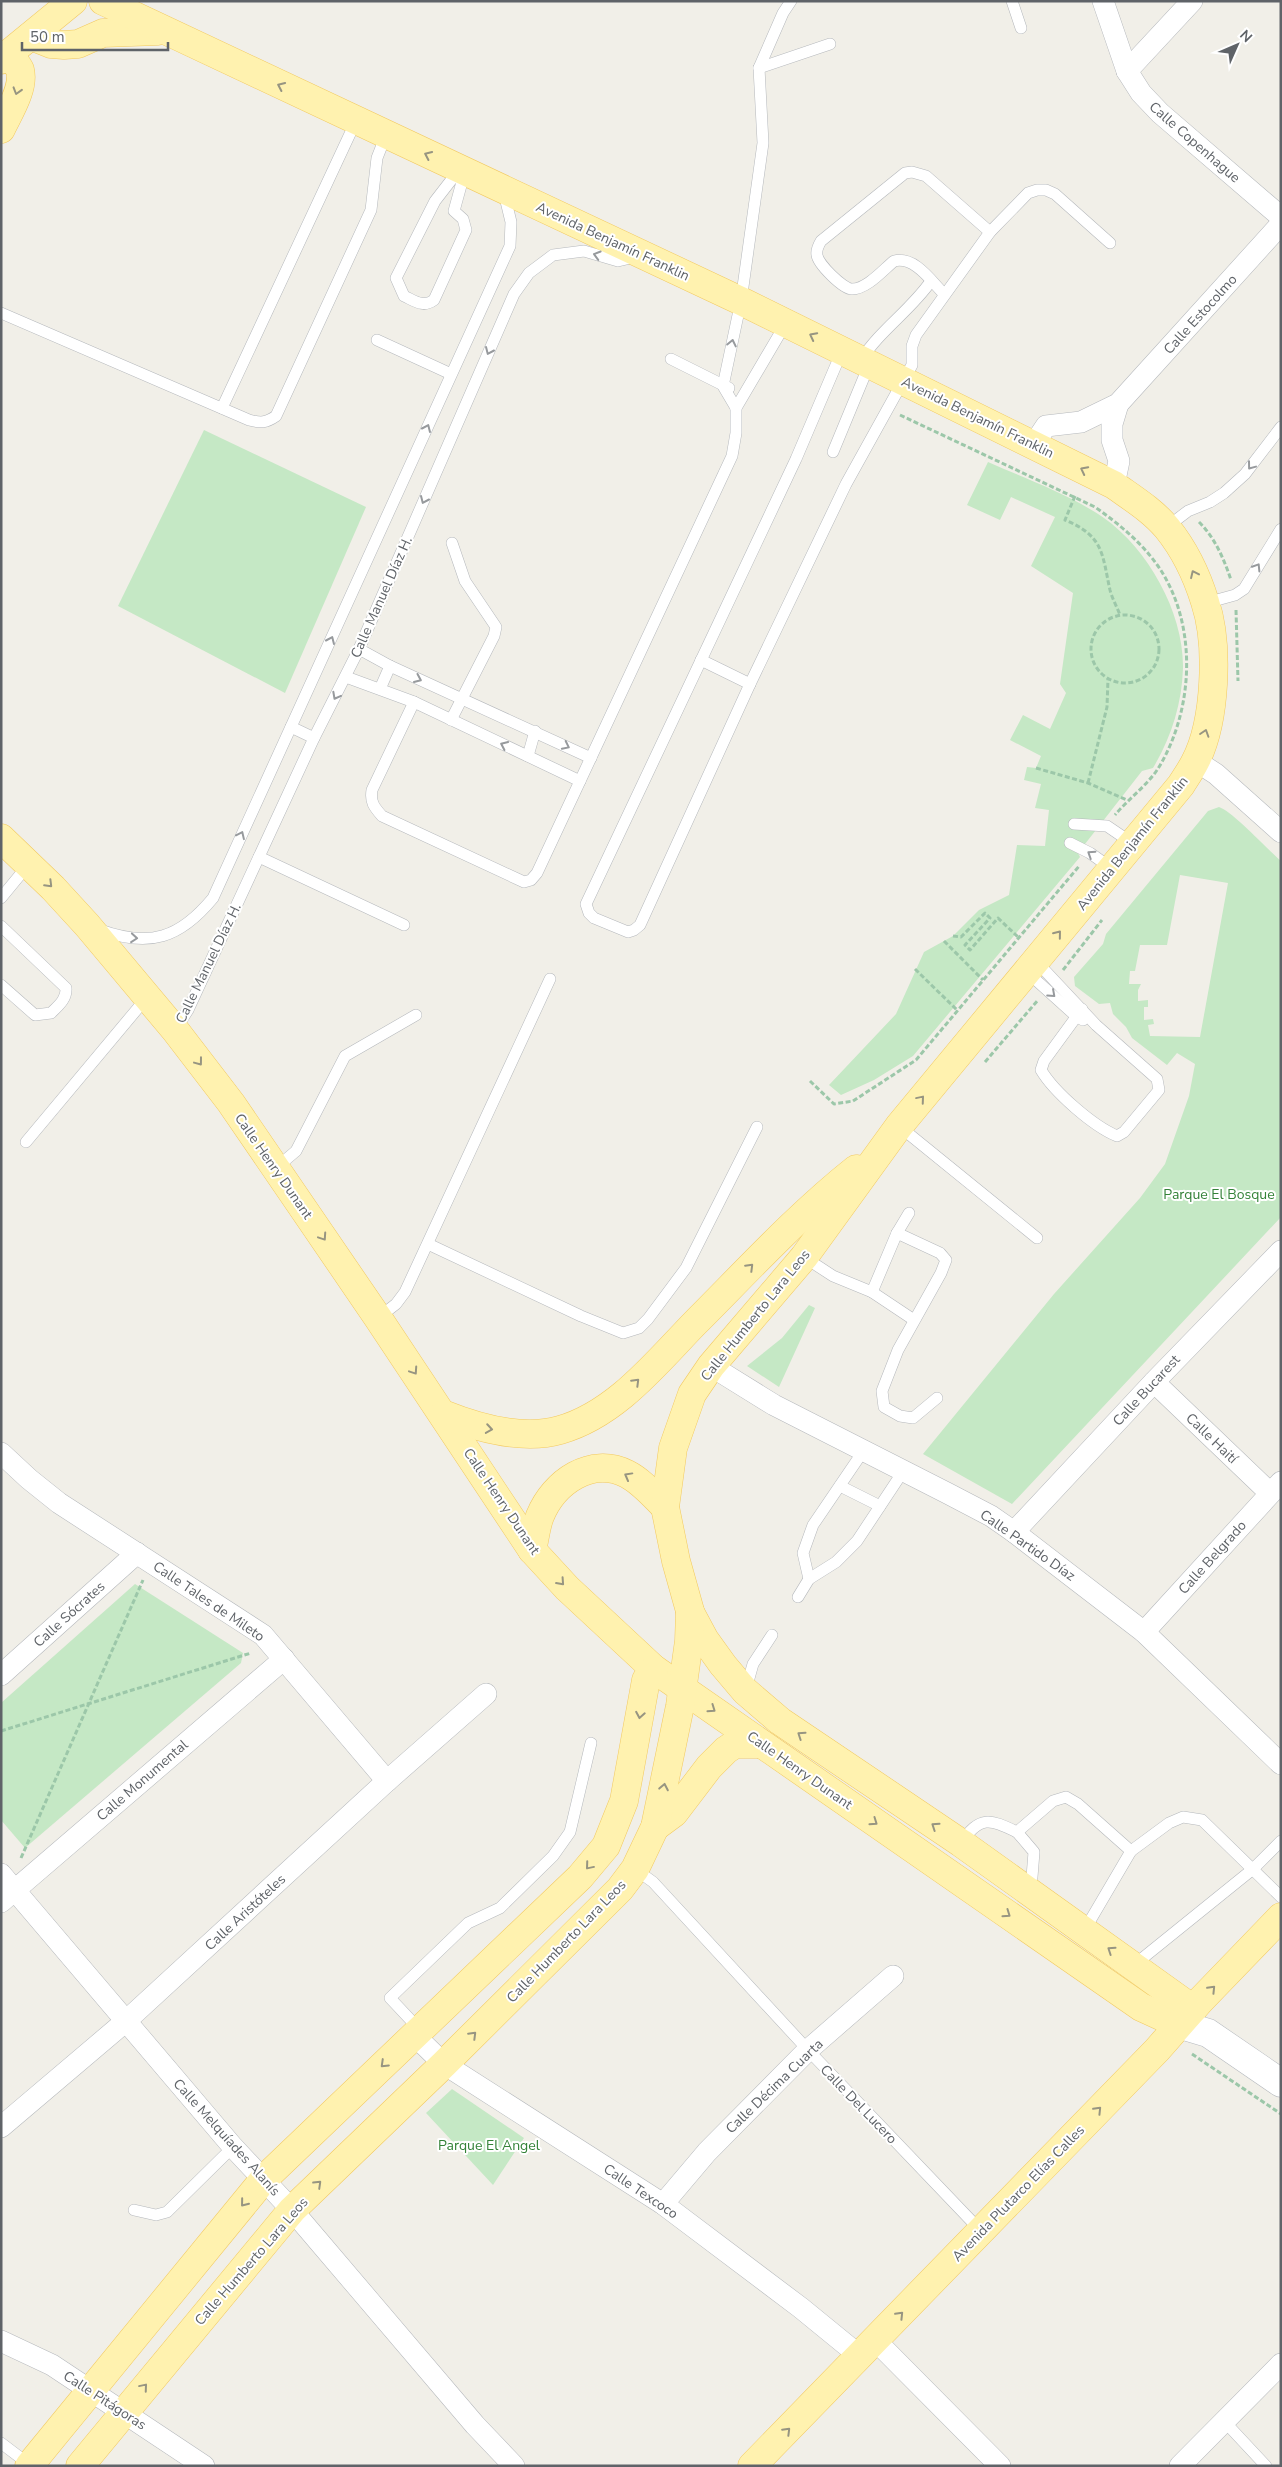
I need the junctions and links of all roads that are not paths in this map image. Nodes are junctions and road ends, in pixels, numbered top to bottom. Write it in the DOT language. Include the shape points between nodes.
graph roads {
  1 [pos="74,1"];
  2 [pos="103,1"];
  3 [pos="791,1"];
  4 [pos="1012,1"];
  5 [pos="1102,1"];
  6 [pos="1192,1"];
  7 [pos="1021,28"];
  8 [pos="164,31"];
  9 [pos="31,36"];
  10 [pos="830,44"];
  11 [pos="5,57"];
  12 [pos="759,68"];
  13 [pos="1127,71"];
  14 [pos="356,121"];
  15 [pos="1,130"];
  16 [pos="386,135"];
  17 [pos="462,170"];
  18 [pos="503,189"];
  19 [pos="1281,217"];
  20 [pos="1281,224"];
  21 [pos="990,232"];
  22 [pos="1110,243"];
  23 [pos="644,255"];
  24 [pos="931,281"];
  25 [pos="944,294"];
  26 [pos="741,301"];
  27 [pos="1,313"];
  28 [pos="786,323"];
  29 [pos="377,340"];
  30 [pos="670,358"];
  31 [pos="857,359"];
  32 [pos="451,374"];
  33 [pos="904,381"];
  34 [pos="723,386"];
  35 [pos="743,393"];
  36 [pos="1118,404"];
  37 [pos="222,408"];
  38 [pos="736,408"];
  39 [pos="1080,422"];
  40 [pos="1281,427"];
  41 [pos="1112,440"];
  42 [pos="1034,444"];
  43 [pos="834,452"];
  44 [pos="1114,485"];
  45 [pos="1166,527"];
  46 [pos="1281,529"];
  47 [pos="452,543"];
  48 [pos="1206,603"];
  49 [pos="359,649"];
  50 [pos="701,660"];
  51 [pos="390,666"];
  52 [pos="346,677"];
  53 [pos="750,684"];
  54 [pos="380,689"];
  55 [pos="462,698"];
  56 [pos="414,702"];
  57 [pos="451,720"];
  58 [pos="291,728"];
  59 [pos="535,731"];
  60 [pos="314,738"];
  61 [pos="528,756"];
  62 [pos="591,758"];
  63 [pos="1196,761"];
  64 [pos="580,781"];
  65 [pos="1074,824"];
  66 [pos="1281,832"];
  67 [pos="1,838"];
  68 [pos="1132,843"];
  69 [pos="1070,844"];
  70 [pos="258,858"];
  71 [pos="1100,860"];
  72 [pos="29,864"];
  73 [pos="1,898"];
  74 [pos="87,925"];
  75 [pos="404,925"];
  76 [pos="1,926"];
  77 [pos="1039,971"];
  78 [pos="550,979"];
  79 [pos="1,985"];
  80 [pos="149,999"];
  81 [pos="1079,1013"];
  82 [pos="416,1015"];
  83 [pos="175,1030"];
  84 [pos="899,1126"];
  85 [pos="757,1127"];
  86 [pos="26,1142"];
  87 [pos="880,1151"];
  88 [pos="276,1168"];
  89 [pos="909,1213"];
  90 [pos="897,1233"];
  91 [pos="1036,1238"];
  92 [pos="428,1244"];
  93 [pos="1281,1251"];
  94 [pos="804,1257"];
  95 [pos="872,1292"];
  96 [pos="378,1318"];
  97 [pos="914,1320"];
  98 [pos="710,1366"];
  99 [pos="1154,1382"];
  100 [pos="937,1398"];
  101 [pos="443,1414"];
  102 [pos="864,1450"];
  103 [pos="1,1452"];
  104 [pos="904,1470"];
  105 [pos="840,1486"];
  106 [pos="1275,1487"];
  107 [pos="880,1506"];
  108 [pos="665,1507"];
  109 [pos="1014,1532"];
  110 [pos="532,1550"];
  111 [pos="137,1553"];
  112 [pos="809,1579"];
  113 [pos="798,1597"];
  114 [pos="690,1611"];
  115 [pos="1144,1632"];
  116 [pos="772,1635"];
  117 [pos="278,1652"];
  118 [pos="654,1670"];
  119 [pos="1,1675"];
  120 [pos="682,1688"];
  121 [pos="745,1691"];
  122 [pos="486,1694"];
  123 [pos="591,1742"];
  124 [pos="762,1744"];
  125 [pos="1281,1764"];
  126 [pos="387,1782"];
  127 [pos="655,1827"];
  128 [pos="1017,1832"];
  129 [pos="1281,1841"];
  130 [pos="961,1843"];
  131 [pos="1131,1851"];
  132 [pos="636,1869"];
  133 [pos="1253,1869"];
  134 [pos="6,1889"];
  135 [pos="1025,1890"];
  136 [pos="1281,1897"];
  137 [pos="1281,1918"];
  138 [pos="1084,1931"];
  139 [pos="1137,1967"];
  140 [pos="893,1976"];
  141 [pos="126,2021"];
  142 [pos="1179,2024"];
  143 [pos="417,2032"];
  144 [pos="808,2050"];
  145 [pos="444,2064"];
  146 [pos="1281,2083"];
  147 [pos="1,2127"];
  148 [pos="233,2147"];
  149 [pos="264,2179"];
  150 [pos="663,2204"];
  151 [pos="134,2210"];
  152 [pos="292,2210"];
  153 [pos="981,2231"];
  154 [pos="1,2341"];
  155 [pos="868,2349"];
  156 [pos="1281,2364"];
  157 [pos="92,2392"];
  158 [pos="124,2412"];
  159 [pos="1224,2421"];
  160 [pos="1,2442"];
  161 [pos="30,2465"];
  162 [pos="80,2466"];
  163 [pos="204,2466"];
  164 [pos="514,2466"];
  165 [pos="752,2466"];
  166 [pos="1000,2466"];
  167 [pos="1180,2466"];
  168 [pos="1266,2466"];
  1 -- 9 [label="main road"];
  2 -- 8 [label="main road, Avenida Benjamín Franklin"];
  3 -- 12 [label="lane"];
  4 -- 7 [label="lane"];
  5 -- 13 [label="street, Calle Copenhague"];
  6 -- 13 [label="street"];
  8 -- 9 [label="main road" via="103,33 78,44 64,45"];
  14 -- 8 [label="main road, Avenida Benjamín Franklin, one-way"];
  9 -- 11 [label="main road"];
  10 -- 12 [label="lane"];
  11 -- 15 [label="main road, one-way" via="20,70 20,82"];
  12 -- 26 [label="lane" via="763,143"];
  13 -- 19 [label="street, Calle Copenhague" via="1141,93 1160,113"];
  14 -- 16 [label="main road, Avenida Benjamín Franklin"];
  14 -- 37 [label="lane"];
  17 -- 16 [label="main road, Avenida Benjamín Franklin, one-way"];
  16 -- 37 [label="lane" via="377,158 371,210 276,416 268,422 259,423"];
  17 -- 17 [label="lane" via="434,201 396,278 404,296 422,304 434,300 466,230 463,219 454,211"];
  17 -- 18 [label="main road, Avenida Benjamín Franklin"];
  18 -- 23 [label="main road, Avenida Benjamín Franklin"];
  18 -- 32 [label="lane, Calle Manuel Díaz H." via="511,222 510,246"];
  20 -- 36 [label="street, Calle Estocolmo"];
  21 -- 22 [label="lane" via="1028,193 1046,190 1055,194"];
  21 -- 24 [label="lane" via="926,176 912,172 867,204 821,241 817,248 820,264 844,286 852,289 900,260 914,264"];
  21 -- 25 [label="lane"];
  23 -- 26 [label="main road, Avenida Benjamín Franklin"];
  23 -- 49 [label="lane, Calle Manuel Díaz H., one-way" via="618,261 584,252 553,255 529,273 514,294"];
  24 -- 25 [label="lane"];
  24 -- 31 [label="lane" via="920,297"];
  25 -- 33 [label="lane" via="916,335 912,346 912,365"];
  26 -- 28 [label="main road, Avenida Benjamín Franklin"];
  34 -- 26 [label="lane, one-way"];
  27 -- 37 [label="lane"];
  31 -- 28 [label="main road, Avenida Benjamín Franklin, one-way"];
  28 -- 35 [label="lane"];
  29 -- 32 [label="lane"];
  30 -- 34 [label="lane"];
  31 -- 33 [label="main road, Avenida Benjamín Franklin"];
  31 -- 43 [label="lane"];
  31 -- 50 [label="lane" via="796,459"];
  58 -- 32 [label="lane, Calle Manuel Díaz H., one-way"];
  33 -- 42 [label="main road, Avenida Benjamín Franklin"];
  33 -- 53 [label="lane" via="846,484"];
  34 -- 35 [label="lane"];
  34 -- 38 [label="lane"];
  35 -- 38 [label="lane"];
  36 -- 39 [label="street, Calle Estocolmo"];
  36 -- 41 [label="street, Calle Estocolmo" via="1112,424"];
  38 -- 62 [label="lane" via="732,456"];
  39 -- 41 [label="street" via="1090,433"];
  39 -- 42 [label="street, Calle Estocolmo" via="1046,426"];
  40 -- 45 [label="lane, one-way" via="1245,474 1224,494 1188,511"];
  41 -- 44 [label="street, Calle Estocolmo" via="1119,461"];
  44 -- 42 [label="main road, Avenida Benjamín Franklin, one-way"];
  44 -- 45 [label="main road, Avenida Benjamín Franklin"];
  48 -- 45 [label="main road, Avenida Benjamín Franklin, one-way" via="1183,552"];
  48 -- 46 [label="lane, one-way" via="1235,595 1244,589"];
  47 -- 55 [label="lane" via="464,581 496,627"];
  63 -- 48 [label="main road, Avenida Benjamín Franklin, one-way" via="1208,725 1212,685 1212,643"];
  49 -- 51 [label="lane"];
  49 -- 52 [label="lane, Calle Manuel Díaz H."];
  50 -- 53 [label="lane"];
  50 -- 53 [label="lane" via="586,904 594,918 628,932 640,925"];
  51 -- 54 [label="lane"];
  51 -- 55 [label="lane, one-way"];
  52 -- 54 [label="lane"];
  52 -- 60 [label="lane, Calle Manuel Díaz H., one-way"];
  54 -- 56 [label="lane"];
  55 -- 57 [label="lane"];
  55 -- 59 [label="lane"];
  56 -- 57 [label="lane"];
  56 -- 64 [label="lane" via="372,790 373,807 382,816 524,882 537,873"];
  61 -- 57 [label="lane, one-way"];
  58 -- 60 [label="lane"];
  74 -- 58 [label="lane, Calle Manuel Díaz H., one-way" via="117,936 158,938 178,931 197,917 212,898"];
  59 -- 61 [label="lane"];
  59 -- 62 [label="lane, one-way"];
  60 -- 70 [label="lane, Calle Manuel Díaz H."];
  61 -- 64 [label="lane"];
  62 -- 64 [label="lane"];
  63 -- 66 [label="street" via="1216,774"];
  63 -- 68 [label="main road, Avenida Benjamín Franklin" via="1181,785"];
  65 -- 68 [label="lane" via="1107,826"];
  67 -- 72 [label="main road, Calle Henry Dunant"];
  68 -- 71 [label="main road, Avenida Benjamín Franklin"];
  69 -- 71 [label="lane"];
  70 -- 75 [label="lane"];
  70 -- 83 [label="lane, Calle Manuel Díaz H." via="188,1010"];
  77 -- 71 [label="main road, Avenida Benjamín Franklin, one-way"];
  72 -- 73 [label="lane"];
  72 -- 74 [label="main road, Calle Henry Dunant, one-way"];
  74 -- 80 [label="main road, Calle Henry Dunant"];
  76 -- 79 [label="lane" via="66,988 65,999 51,1013 35,1014"];
  77 -- 81 [label="lane"];
  77 -- 81 [label="lane, one-way" via="1047,990"];
  84 -- 77 [label="main road, Avenida Benjamín Franklin, one-way"];
  78 -- 92 [label="lane"];
  80 -- 83 [label="main road, Calle Henry Dunant"];
  80 -- 86 [label="lane"];
  81 -- 81 [label="lane" via="1152,1073 1160,1084 1159,1090 1118,1136 1076,1107 1047,1080 1042,1070 1044,1061"];
  82 -- 88 [label="lane" via="345,1056 296,1151"];
  83 -- 88 [label="main road, Calle Henry Dunant, one-way"];
  84 -- 87 [label="main road, Avenida Benjamín Franklin"];
  84 -- 91 [label="lane"];
  85 -- 92 [label="lane" via="686,1268 648,1319 630,1332 623,1333 581,1316"];
  87 -- 94 [label="main road, Calle Humberto Lara Leos"];
  101 -- 87 [label="main road, one-way" via="475,1427 513,1433 559,1431 586,1421 630,1388 818,1200"];
  88 -- 96 [label="main road, Calle Henry Dunant, one-way"];
  89 -- 90 [label="lane"];
  90 -- 95 [label="lane"];
  90 -- 97 [label="lane" via="940,1253 946,1260"];
  92 -- 96 [label="lane" via="396,1304"];
  93 -- 99 [label="street, Calle Bucarest"];
  94 -- 95 [label="lane" via="833,1276"];
  94 -- 98 [label="main road, Calle Humberto Lara Leos"];
  95 -- 97 [label="lane"];
  96 -- 101 [label="main road, Calle Henry Dunant, one-way"];
  97 -- 100 [label="lane" via="882,1391 884,1407 900,1416 913,1418"];
  98 -- 102 [label="street, Calle Partido Díaz" via="774,1405"];
  98 -- 108 [label="main road, Calle Humberto Lara Leos" via="692,1394 682,1419 673,1448"];
  99 -- 106 [label="street, Calle Haití"];
  99 -- 109 [label="street, Calle Bucarest"];
  101 -- 110 [label="main road, Calle Henry Dunant"];
  102 -- 104 [label="street, Calle Partido Díaz"];
  102 -- 105 [label="lane"];
  103 -- 111 [label="street, Calle Tales de Mileto" via="60,1503"];
  104 -- 107 [label="lane"];
  104 -- 109 [label="street, Calle Partido Díaz" via="991,1516"];
  105 -- 107 [label="lane"];
  105 -- 112 [label="lane" via="813,1525 803,1553"];
  106 -- 115 [label="street, Calle Belgrado"];
  107 -- 112 [label="lane" via="856,1541 836,1562"];
  108 -- 110 [label="main road, one-way" via="627,1474 609,1468 589,1469 566,1480 553,1494 540,1516"];
  108 -- 114 [label="main road, Calle Humberto Lara Leos"];
  109 -- 115 [label="street, Calle Partido Díaz"];
  110 -- 118 [label="main road, Calle Henry Dunant, one-way" via="567,1588"];
  111 -- 117 [label="street, Calle Tales de Mileto" via="263,1636"];
  111 -- 119 [label="street, Calle Sócrates"];
  112 -- 113 [label="lane"];
  114 -- 120 [label="main road, Calle Humberto Lara Leos"];
  114 -- 121 [label="main road, Calle Henry Dunant" via="705,1640"];
  115 -- 125 [label="street, Calle Partido Díaz"];
  116 -- 121 [label="lane" via="753,1664"];
  117 -- 126 [label="street, Calle Tales de Mileto"];
  117 -- 134 [label="street, Calle Monumental"];
  118 -- 120 [label="main road, Calle Henry Dunant"];
  118 -- 143 [label="main road, one-way" via="646,1680 624,1801 606,1846 580,1877"];
  120 -- 124 [label="main road, Calle Henry Dunant, one-way"];
  127 -- 120 [label="main road, Calle Humberto Lara Leos, one-way"];
  130 -- 121 [label="main road, Calle Henry Dunant, one-way" via="780,1721"];
  122 -- 126 [label="street, Calle Aristóteles"];
  123 -- 143 [label="lane" via="570,1832 553,1856 500,1908 468,1923 390,1998"];
  124 -- 127 [label="main road" via="735,1744 726,1750 709,1766 674,1814"];
  124 -- 142 [label="main road, Calle Henry Dunant, one-way" via="1141,2007"];
  126 -- 141 [label="street, Calle Aristóteles"];
  127 -- 132 [label="main road, Calle Humberto Lara Leos"];
  128 -- 130 [label="lane" via="994,1821 981,1823 968,1832"];
  128 -- 131 [label="lane" via="1053,1801 1066,1797"];
  128 -- 135 [label="lane" via="1034,1852 1032,1877"];
  129 -- 133 [label="lane"];
  130 -- 135 [label="main road, Calle Henry Dunant"];
  131 -- 133 [label="lane" via="1169,1822 1183,1817 1194,1818 1202,1820"];
  131 -- 138 [label="lane"];
  132 -- 144 [label="lane, Calle Del Lucero" via="653,1882"];
  145 -- 132 [label="main road, Calle Humberto Lara Leos, one-way" via="620,1889"];
  133 -- 136 [label="lane"];
  133 -- 139 [label="lane"];
  134 -- 141 [label="street, Calle Melquíades Alanís"];
  135 -- 138 [label="main road, Calle Henry Dunant"];
  142 -- 137 [label="main road, Avenida Plutarco Elías Calles, one-way"];
  139 -- 138 [label="main road, Calle Henry Dunant, one-way"];
  139 -- 142 [label="main road, Calle Henry Dunant"];
  140 -- 144 [label="street, Calle Décima Cuarta"];
  141 -- 147 [label="street, Calle Aristóteles"];
  141 -- 148 [label="street, Calle Melquíades Alanís"];
  142 -- 146 [label="street, Calle Henry Dunant" via="1208,2034"];
  153 -- 142 [label="main road, Avenida Plutarco Elías Calles, one-way"];
  143 -- 145 [label="street, Calle Texcoco"];
  143 -- 149 [label="main road, one-way"];
  144 -- 150 [label="street, Calle Décima Cuarta" via="707,2152"];
  144 -- 153 [label="lane, Calle Del Lucero"];
  145 -- 150 [label="street, Calle Texcoco"];
  152 -- 145 [label="main road, Calle Humberto Lara Leos, one-way"];
  148 -- 149 [label="street, Calle Melquíades Alanís"];
  148 -- 151 [label="lane" via="166,2212 156,2216"];
  149 -- 152 [label="street, Calle Melquíades Alanís"];
  149 -- 157 [label="main road, one-way"];
  150 -- 155 [label="street, Calle Texcoco" via="801,2308"];
  158 -- 152 [label="main road, Calle Humberto Lara Leos, one-way"];
  152 -- 164 [label="street, Calle Melquíades Alanís" via="475,2425"];
  155 -- 153 [label="main road, Avenida Plutarco Elías Calles, one-way"];
  154 -- 157 [label="street, Calle Pitágoras" via="52,2365"];
  165 -- 155 [label="main road, Avenida Plutarco Elías Calles, one-way"];
  155 -- 166 [label="street, Calle Texcoco"];
  156 -- 159 [label="street"];
  157 -- 158 [label="street, Calle Pitágoras"];
  157 -- 161 [label="main road"];
  158 -- 162 [label="main road, Calle Humberto Lara Leos"];
  158 -- 163 [label="street, Calle Pitágoras"];
  159 -- 167 [label="street"];
  159 -- 168 [label="lane"];
  160 -- 161 [label="lane"];
}
